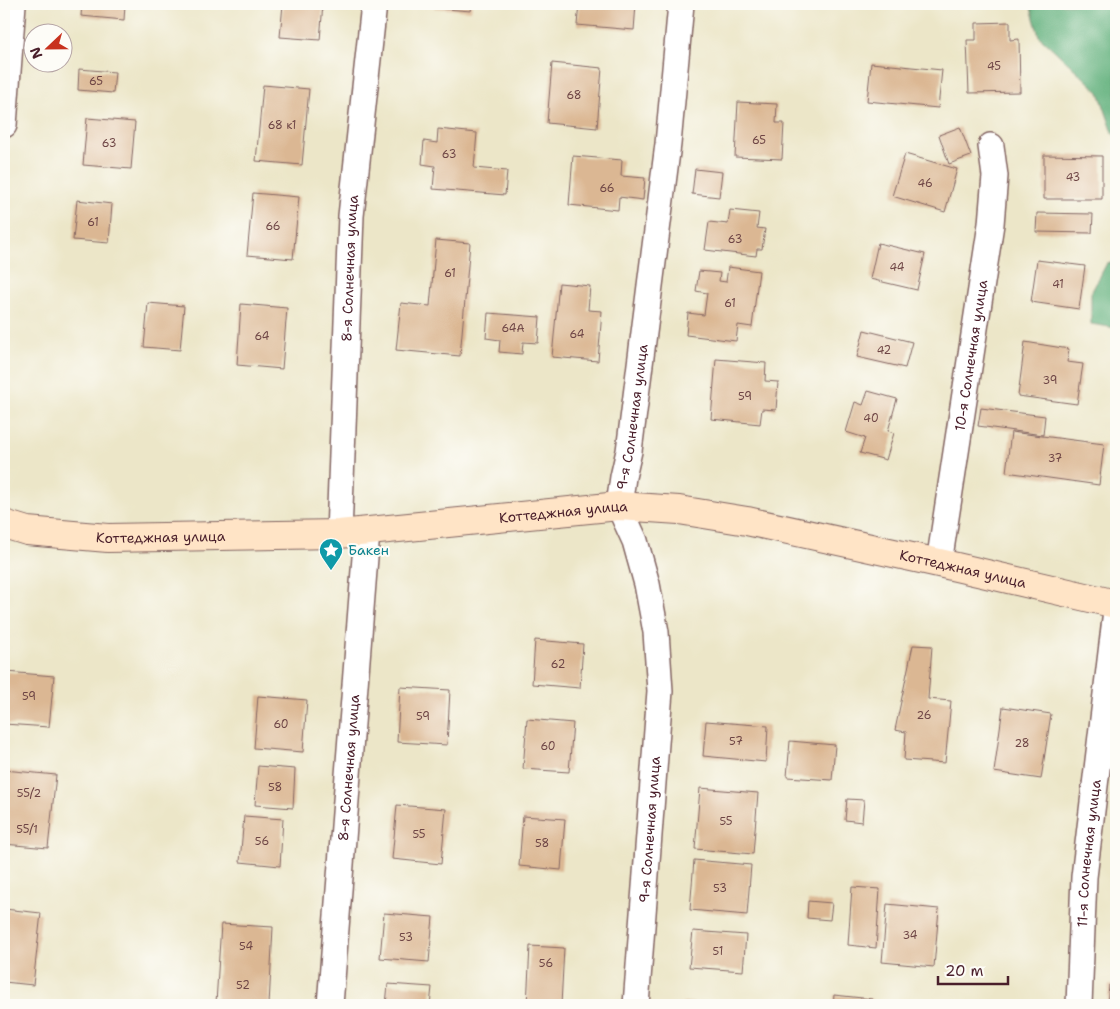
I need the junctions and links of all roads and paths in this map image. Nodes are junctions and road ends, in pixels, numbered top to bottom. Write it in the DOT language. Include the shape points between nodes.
graph roads {
  1 [pos="13,4"];
  2 [pos="374,4"];
  3 [pos="682,4"];
  4 [pos="4,126"];
  5 [pos="991,146"];
  6 [pos="619,506"];
  7 [pos="4,524"];
  8 [pos="367,532"];
  9 [pos="339,534"];
  10 [pos="939,563"];
  11 [pos="1116,604"];
  12 [pos="1116,611"];
  13 [pos="330,1005"];
  14 [pos="636,1005"];
  15 [pos="1079,1005"];
  1 -- 4 [label="street"];
  2 -- 9 [label="street, 8-я Солнечная улица" via="351,216"];
  3 -- 6 [label="street, 9-я Солнечная улица" via="668,144 629,451"];
  5 -- 10 [label="street, 10-я Солнечная улица" via="994,176 991,224"];
  6 -- 8 [label="street, Коттеджная улица"];
  6 -- 10 [label="street, Коттеджная улица" via="679,510 747,521"];
  6 -- 14 [label="street, 9-я Солнечная улица" via="635,541 647,584 656,632 660,691"];
  7 -- 9 [label="street, Коттеджная улица" via="27,531 108,538"];
  8 -- 9 [label="street, Коттеджная улица"];
  8 -- 13 [label="street, 8-я Солнечная улица"];
  10 -- 11 [label="street, Коттеджная улица"];
  12 -- 15 [label="street, 11-я Солнечная улица" via="1084,877"];
}
